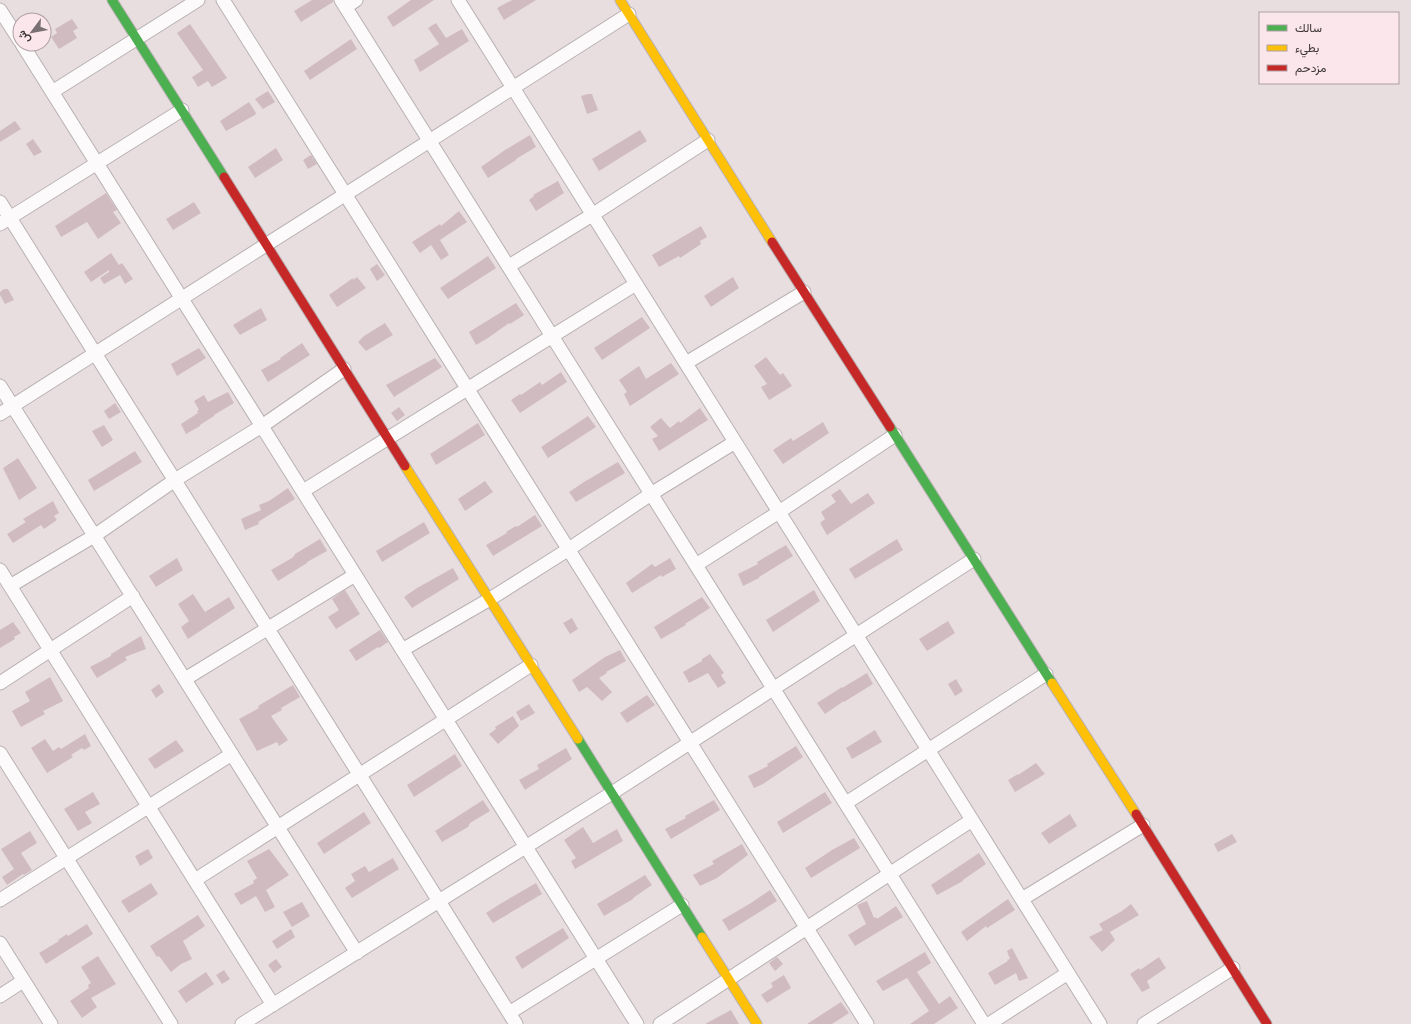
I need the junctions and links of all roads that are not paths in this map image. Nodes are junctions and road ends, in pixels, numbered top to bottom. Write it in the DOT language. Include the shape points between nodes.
graph roads {
  1 [pos="112,0"];
  2 [pos="198,0"];
  3 [pos="223,0"];
  4 [pos="458,0"];
  5 [pos="620,0"];
  6 [pos="348,2"];
  7 [pos="629,14"];
  8 [pos="1,15"];
  9 [pos="12,30"];
  10 [pos="137,39"];
  11 [pos="27,52"];
  12 [pos="513,88"];
  13 [pos="52,92"];
  14 [pos="182,110"];
  15 [pos="708,140"];
  16 [pos="430,141"];
  17 [pos="97,164"];
  18 [pos="346,194"];
  19 [pos="0,202"];
  20 [pos="592,215"];
  21 [pos="5,221"];
  22 [pos="266,245"];
  23 [pos="509,266"];
  24 [pos="636,284"];
  25 [pos="804,292"];
  26 [pos="182,300"];
  27 [pos="552,336"];
  28 [pos="95,354"];
  29 [pos="686,363"];
  30 [pos="344,369"];
  31 [pos="0,386"];
  32 [pos="468,389"];
  33 [pos="13,406"];
  34 [pos="0,414"];
  35 [pos="262,426"];
  36 [pos="895,435"];
  37 [pos="388,438"];
  38 [pos="735,442"];
  39 [pos="175,480"];
  40 [pos="303,491"];
  41 [pos="651,494"];
  42 [pos="779,512"];
  43 [pos="94,536"];
  44 [pos="569,549"];
  45 [pos="974,559"];
  46 [pos="696,565"];
  47 [pos="0,570"];
  48 [pos="355,575"];
  49 [pos="10,586"];
  50 [pos="133,596"];
  51 [pos="490,599"];
  52 [pos="268,629"];
  53 [pos="856,635"];
  54 [pos="50,649"];
  55 [pos="402,650"];
  56 [pos="531,665"];
  57 [pos="1046,674"];
  58 [pos="185,679"];
  59 [pos="0,683"];
  60 [pos="773,688"];
  61 [pos="446,719"];
  62 [pos="690,742"];
  63 [pos="929,751"];
  64 [pos="0,753"];
  65 [pos="232,754"];
  66 [pos="360,775"];
  67 [pos="612,794"];
  68 [pos="846,803"];
  69 [pos="148,806"];
  70 [pos="972,820"];
  71 [pos="1143,825"];
  72 [pos="278,827"];
  73 [pos="526,847"];
  74 [pos="67,859"];
  75 [pos="890,874"];
  76 [pos="195,880"];
  77 [pos="1022,899"];
  78 [pos="0,900"];
  79 [pos="439,901"];
  80 [pos="682,905"];
  81 [pos="807,928"];
  82 [pos="0,943"];
  83 [pos="357,952"];
  84 [pos="596,959"];
  85 [pos="1233,968"];
  86 [pos="1068,973"];
  87 [pos="729,980"];
  88 [pos="24,981"];
  89 [pos="0,996"];
  90 [pos="273,1005"];
  91 [pos="509,1013"];
  92 [pos="50,1024"];
  93 [pos="171,1024"];
  94 [pos="242,1024"];
  95 [pos="516,1024"];
  96 [pos="637,1024"];
  97 [pos="660,1024"];
  98 [pos="757,1024"];
  99 [pos="867,1024"];
  100 [pos="984,1024"];
  101 [pos="989,1024"];
  102 [pos="1100,1024"];
  103 [pos="1144,1024"];
  104 [pos="1267,1024"];
  1 -- 10 [label="street"];
  2 -- 10 [label="street"];
  3 -- 18 [label="street"];
  4 -- 12 [label="street"];
  5 -- 7 [label="street"];
  6 -- 16 [label="street"];
  7 -- 12 [label="street"];
  7 -- 15 [label="street"];
  8 -- 9 [label="street"];
  10 -- 13 [label="street"];
  10 -- 14 [label="street"];
  11 -- 13 [label="street"];
  12 -- 16 [label="street"];
  12 -- 20 [label="street"];
  13 -- 17 [label="street"];
  14 -- 17 [label="street"];
  14 -- 22 [label="street"];
  15 -- 20 [label="street"];
  15 -- 25 [label="street"];
  16 -- 18 [label="street"];
  16 -- 23 [label="street"];
  17 -- 21 [label="street"];
  17 -- 26 [label="street"];
  18 -- 22 [label="street"];
  18 -- 32 [label="street"];
  19 -- 21 [label="street"];
  20 -- 23 [label="street"];
  20 -- 24 [label="street"];
  21 -- 28 [label="street"];
  22 -- 26 [label="street"];
  22 -- 30 [label="street"];
  23 -- 27 [label="street"];
  24 -- 27 [label="street"];
  24 -- 29 [label="street"];
  25 -- 29 [label="street"];
  25 -- 36 [label="street"];
  26 -- 28 [label="street"];
  26 -- 35 [label="street"];
  27 -- 32 [label="street"];
  27 -- 41 [label="street"];
  28 -- 33 [label="street"];
  28 -- 39 [label="street"];
  29 -- 38 [label="street"];
  30 -- 35 [label="street"];
  30 -- 37 [label="street"];
  31 -- 33 [label="street"];
  32 -- 37 [label="street"];
  32 -- 44 [label="street"];
  33 -- 34 [label="street"];
  33 -- 43 [label="street"];
  35 -- 39 [label="street"];
  35 -- 40 [label="street"];
  36 -- 42 [label="street"];
  36 -- 45 [label="street"];
  37 -- 40 [label="street"];
  37 -- 51 [label="street"];
  38 -- 41 [label="street"];
  38 -- 42 [label="street"];
  39 -- 43 [label="street"];
  39 -- 52 [label="street"];
  40 -- 48 [label="street"];
  41 -- 44 [label="street"];
  41 -- 46 [label="street"];
  42 -- 46 [label="street"];
  42 -- 53 [label="street"];
  43 -- 49 [label="street"];
  43 -- 50 [label="street"];
  44 -- 51 [label="street"];
  44 -- 62 [label="street"];
  45 -- 53 [label="street"];
  45 -- 57 [label="street"];
  46 -- 60 [label="street"];
  47 -- 49 [label="street"];
  48 -- 52 [label="street"];
  48 -- 55 [label="street"];
  49 -- 54 [label="street"];
  50 -- 54 [label="street"];
  50 -- 58 [label="street"];
  51 -- 55 [label="street"];
  51 -- 56 [label="street"];
  52 -- 58 [label="street"];
  52 -- 66 [label="street"];
  53 -- 60 [label="street"];
  53 -- 63 [label="street"];
  54 -- 59 [label="street"];
  54 -- 69 [label="street"];
  55 -- 61 [label="street"];
  56 -- 61 [label="street"];
  56 -- 67 [label="street"];
  57 -- 63 [label="street"];
  57 -- 71 [label="street"];
  58 -- 65 [label="street"];
  60 -- 62 [label="street"];
  60 -- 68 [label="street"];
  61 -- 66 [label="street"];
  61 -- 73 [label="street"];
  62 -- 67 [label="street"];
  62 -- 81 [label="street"];
  63 -- 68 [label="street"];
  63 -- 70 [label="street"];
  64 -- 74 [label="street"];
  65 -- 69 [label="street"];
  65 -- 72 [label="street"];
  66 -- 72 [label="street"];
  66 -- 79 [label="street"];
  67 -- 73 [label="street"];
  67 -- 80 [label="street"];
  68 -- 75 [label="street"];
  69 -- 74 [label="street"];
  69 -- 76 [label="street"];
  70 -- 75 [label="street"];
  70 -- 77 [label="street"];
  71 -- 77 [label="street"];
  71 -- 85 [label="street"];
  72 -- 76 [label="street"];
  72 -- 83 [label="street"];
  73 -- 79 [label="street"];
  73 -- 84 [label="street"];
  74 -- 78 [label="street"];
  74 -- 93 [label="street"];
  75 -- 81 [label="street"];
  75 -- 100 [label="street"];
  76 -- 90 [label="street"];
  77 -- 86 [label="street"];
  79 -- 83 [label="street"];
  79 -- 91 [label="street"];
  80 -- 84 [label="street"];
  80 -- 87 [label="street"];
  81 -- 87 [label="street"];
  81 -- 99 [label="street"];
  82 -- 88 [label="street"];
  83 -- 90 [label="street"];
  84 -- 91 [label="street"];
  84 -- 96 [label="street"];
  85 -- 103 [label="street"];
  85 -- 104 [label="street"];
  86 -- 101 [label="street"];
  86 -- 102 [label="street"];
  87 -- 97 [label="street"];
  87 -- 98 [label="street"];
  88 -- 89 [label="street"];
  88 -- 92 [label="street"];
  90 -- 94 [label="street"];
  91 -- 95 [label="street"];
}
